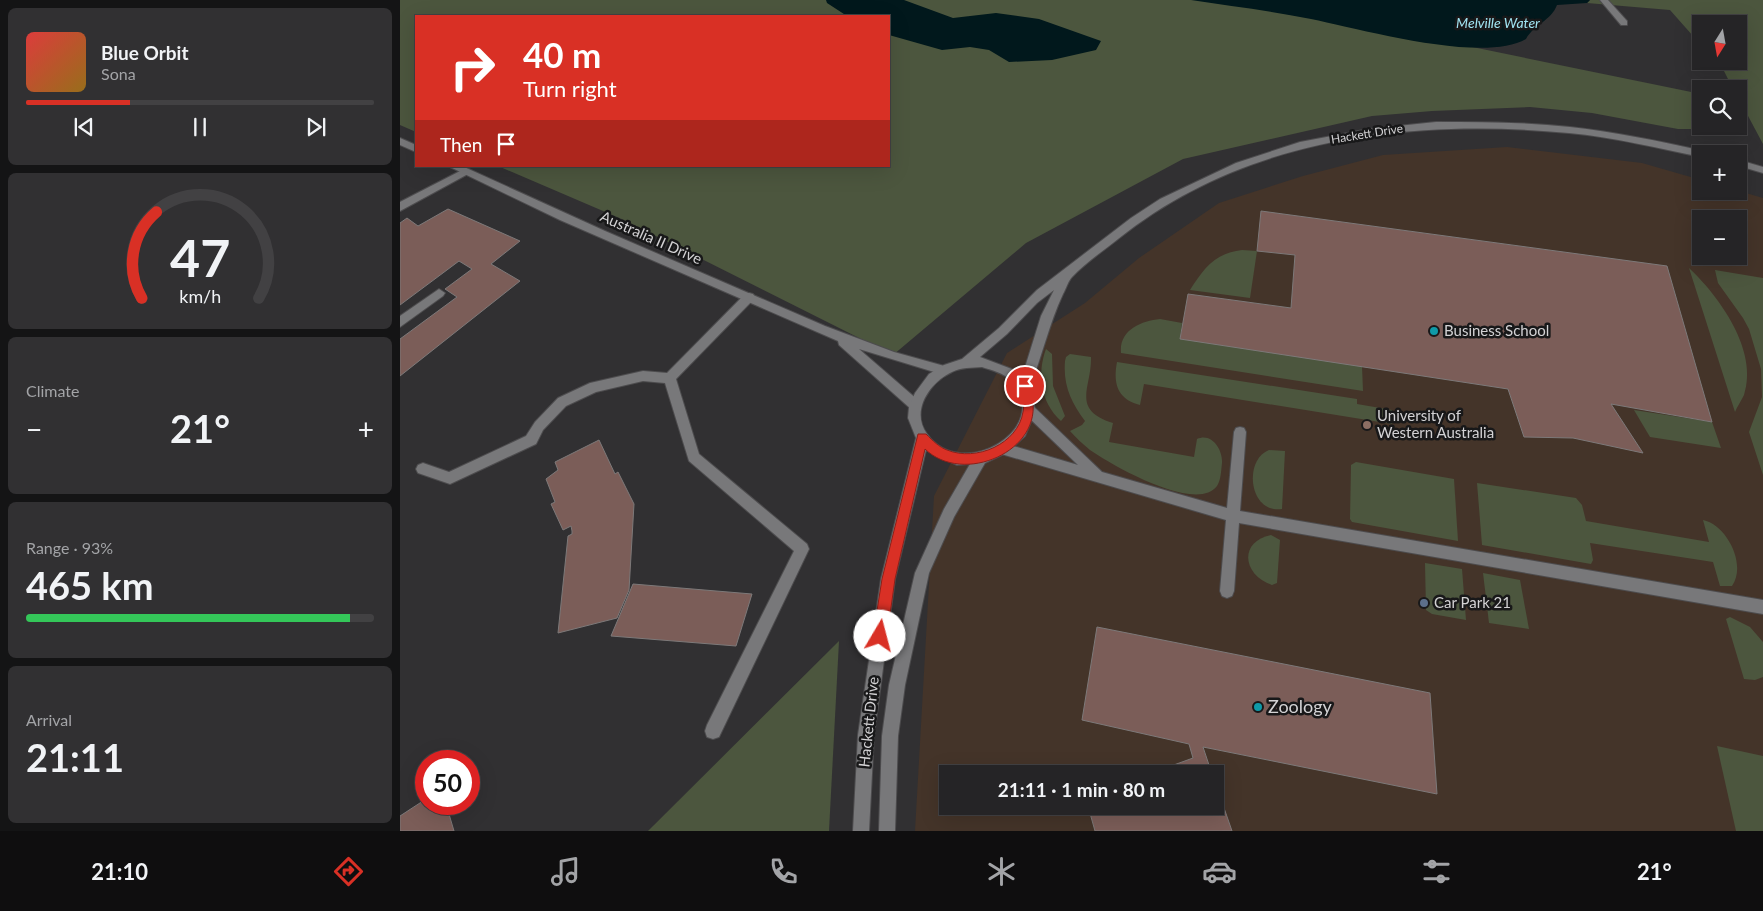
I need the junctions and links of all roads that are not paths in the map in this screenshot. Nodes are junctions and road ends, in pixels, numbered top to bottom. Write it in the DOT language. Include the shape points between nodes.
graph roads {
  1 [pos="1604,0"];
  2 [pos="1624,24"];
  3 [pos="400,141"];
  4 [pos="415,148"];
  5 [pos="1692,152"];
  6 [pos="1747,165"];
  7 [pos="455,167"];
  8 [pos="1763,170"];
  9 [pos="464,172"];
  10 [pos="400,207"];
  11 [pos="1066,277"];
  12 [pos="439,293"];
  13 [pos="749,297"];
  14 [pos="400,322"];
  15 [pos="838,337"];
  16 [pos="966,363"];
  17 [pos="944,370"];
  18 [pos="670,378"];
  19 [pos="1025,386"];
  20 [pos="915,405"];
  21 [pos="1030,410"];
  22 [pos="1240,432"];
  23 [pos="922,438"];
  24 [pos="1003,449"];
  25 [pos="981,458"];
  26 [pos="424,470"];
  27 [pos="1098,475"];
  28 [pos="1233,516"];
  29 [pos="1226,591"];
  30 [pos="1763,607"];
  31 [pos="714,731"];
  32 [pos="861,831"];
  33 [pos="886,831"];
  1 -- 2 [label="main road"];
  3 -- 4 [label="main road"];
  5 -- 11 [label="main road, Hackett Drive" via="1595,133 1510,125 1441,124 1348,135 1233,166 1178,193 1101,246"];
  6 -- 8 [label="main road"];
  7 -- 9 [label="main road, Australia II Drive"];
  9 -- 10 [label="main road"];
  9 -- 13 [label="main road, Australia II Drive" via="662,262"];
  11 -- 16 [label="main road, Hackett Drive" via="1039,296"];
  11 -- 19 [label="main road, Hackett Drive" via="1046,316"];
  12 -- 14 [label="main road"];
  13 -- 15 [label="main road, Australia II Drive"];
  13 -- 18 [label="main road"];
  15 -- 17 [label="main road, Australia II Drive" via="902,361"];
  15 -- 20 [label="main road, Australia II Drive"];
  16 -- 17 [label="main road"];
  16 -- 19 [label="main road" via="1000,366"];
  17 -- 20 [label="main road" via="925,385"];
  18 -- 26 [label="main road" via="643,376 594,387 562,402 539,426 532,440 450,478"];
  18 -- 31 [label="main road" via="694,457 802,548"];
  19 -- 21 [label="main road"];
  20 -- 23 [label="main road" via="916,428"];
  21 -- 24 [label="main road" via="1026,425"];
  21 -- 27 [label="main road"];
  22 -- 28 [label="main road"];
  23 -- 25 [label="main road" via="946,456"];
  23 -- 32 [label="main road, Hackett Drive" via="888,579 866,735"];
  24 -- 25 [label="main road"];
  24 -- 27 [label="main road"];
  25 -- 33 [label="main road, Hackett Drive" via="945,520 922,573 897,685 890,736"];
  27 -- 28 [label="main road"];
  28 -- 29 [label="main road"];
  28 -- 30 [label="main road"];
}
